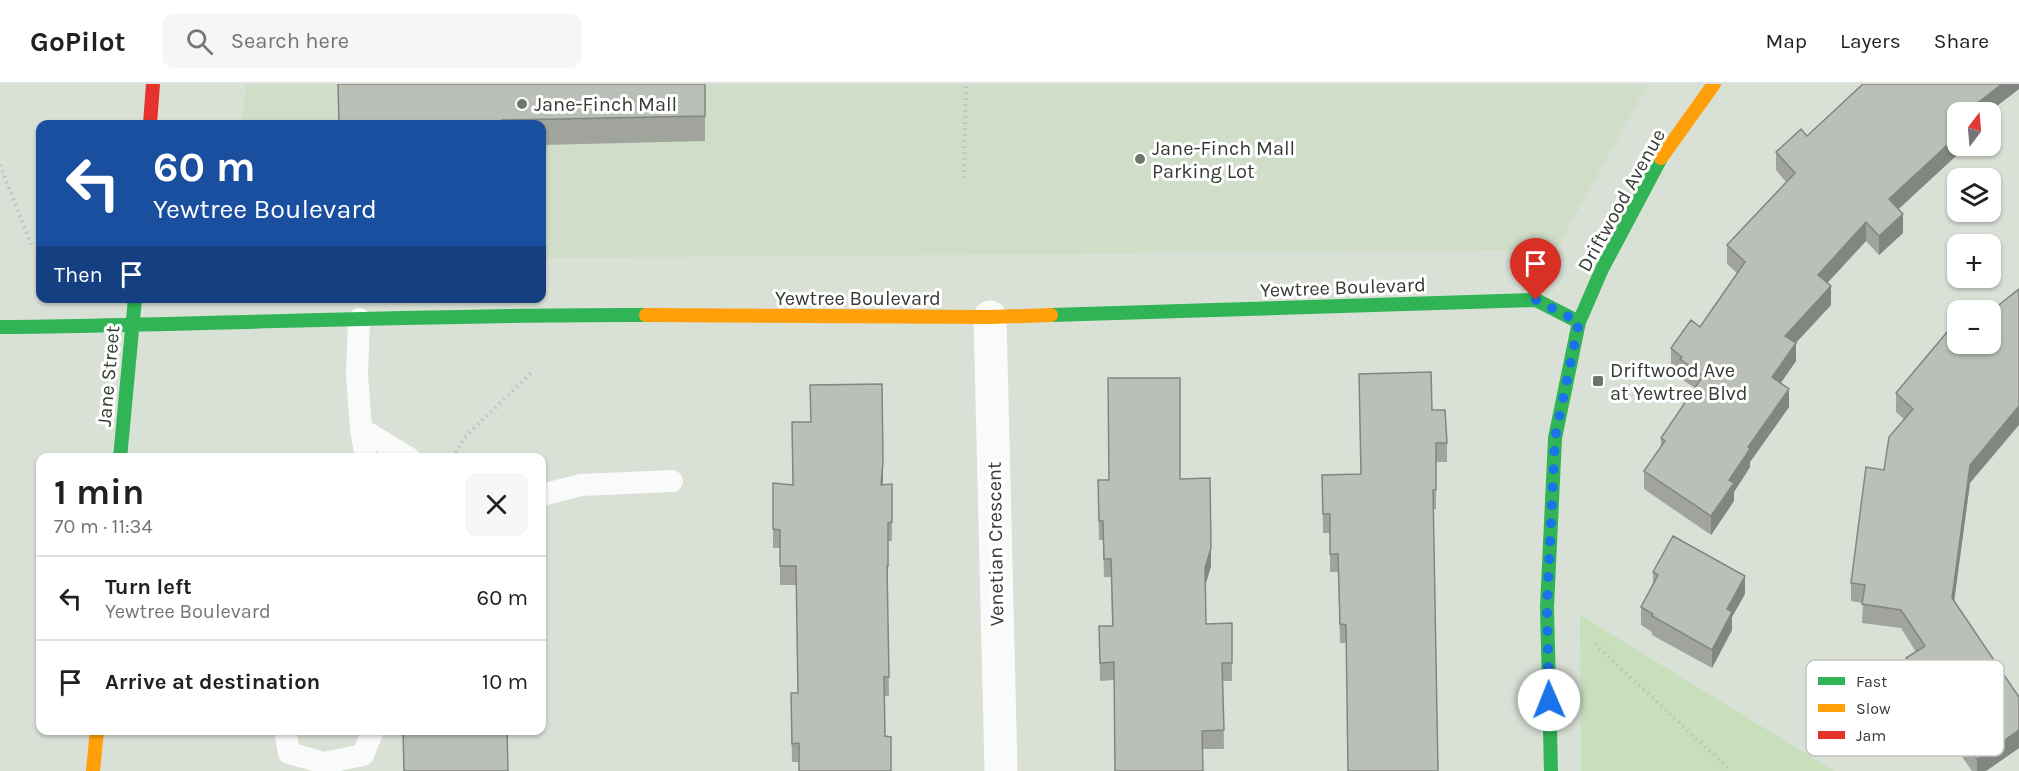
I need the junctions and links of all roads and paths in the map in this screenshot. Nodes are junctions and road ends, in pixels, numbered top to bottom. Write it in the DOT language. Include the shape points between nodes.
graph roads {
  1 [pos="153,84"];
  2 [pos="966,84"];
  3 [pos="1714,84"];
  4 [pos="150,120"];
  5 [pos="0,165"];
  6 [pos="964,178"];
  7 [pos="33,249"];
  8 [pos="134,303"];
  9 [pos="990,317"];
  10 [pos="359,319"];
  11 [pos="1579,322"];
  12 [pos="132,326"];
  13 [pos="0,327"];
  14 [pos="532,372"];
  15 [pos="361,429"];
  16 [pos="120,453"];
  17 [pos="365,453"];
  18 [pos="401,453"];
  19 [pos="456,453"];
  20 [pos="672,481"];
  21 [pos="546,494"];
  22 [pos="1596,644"];
  23 [pos="97,735"];
  24 [pos="286,735"];
  25 [pos="371,735"];
  26 [pos="93,771"];
  27 [pos="1001,771"];
  28 [pos="1551,771"];
  29 [pos="1731,771"];
  1 -- 4 [label="street"];
  2 -- 6 [label="path"];
  3 -- 11 [label="street, Driftwood Avenue" via="1664,153 1602,269"];
  5 -- 7 [label="path"];
  8 -- 12 [label="street, Jane Street"];
  9 -- 10 [label="street, Yewtree Boulevard" via="571,315"];
  9 -- 11 [label="street, Yewtree Boulevard" via="1536,300"];
  9 -- 27 [label="street, Venetian Crescent"];
  10 -- 12 [label="street, Yewtree Boulevard"];
  10 -- 15 [label="lane" via="357,375"];
  11 -- 28 [label="street, Driftwood Avenue" via="1555,438 1547,607"];
  12 -- 13 [label="street, Yewtree Boulevard"];
  12 -- 16 [label="street, Jane Street"];
  14 -- 19 [label="path" via="464,438"];
  15 -- 17 [label="lane"];
  15 -- 18 [label="lane"];
  20 -- 21 [label="lane" via="581,485"];
  22 -- 29 [label="path"];
  23 -- 26 [label="street"];
  24 -- 25 [label="lane" via="289,753 324,763 363,755"];
}
